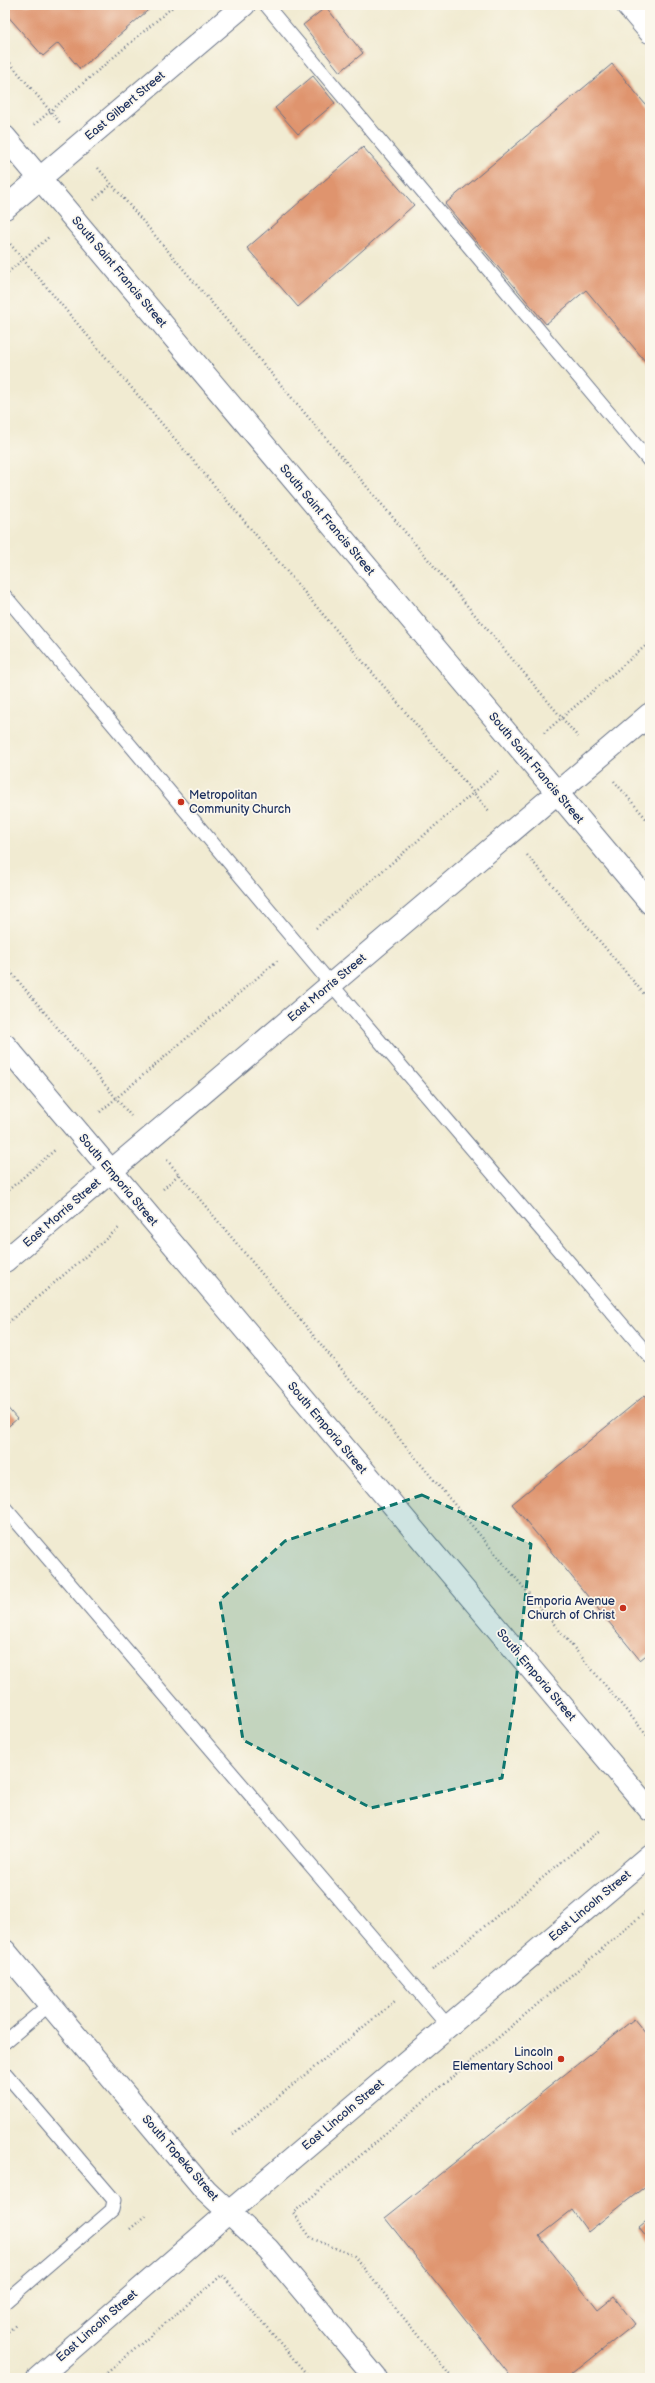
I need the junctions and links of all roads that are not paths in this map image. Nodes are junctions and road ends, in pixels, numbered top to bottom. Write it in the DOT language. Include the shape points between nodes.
graph roads {
  1 [pos="244,5"];
  2 [pos="266,5"];
  3 [pos="627,5"];
  4 [pos="650,32"];
  5 [pos="8,141"];
  6 [pos="40,178"];
  7 [pos="5,208"];
  8 [pos="650,462"];
  9 [pos="5,596"];
  10 [pos="650,714"];
  11 [pos="557,793"];
  12 [pos="650,902"];
  13 [pos="331,984"];
  14 [pos="5,1045"];
  15 [pos="110,1171"];
  16 [pos="5,1261"];
  17 [pos="650,1357"];
  18 [pos="5,1508"];
  19 [pos="650,1810"];
  20 [pos="650,1855"];
  21 [pos="5,1951"];
  22 [pos="50,2004"];
  23 [pos="448,2026"];
  24 [pos="5,2042"];
  25 [pos="5,2073"];
  26 [pos="229,2212"];
  27 [pos="5,2302"];
  28 [pos="38,2378"];
  29 [pos="376,2378"];
  1 -- 6 [label="street, East Gilbert Street"];
  2 -- 8 [label="lane"];
  3 -- 4 [label="street"];
  5 -- 6 [label="street, South Saint Francis Street"];
  6 -- 7 [label="street, East Gilbert Street"];
  6 -- 11 [label="street, South Saint Francis Street"];
  9 -- 13 [label="lane"];
  10 -- 11 [label="street, East Morris Street"];
  11 -- 12 [label="street, South Saint Francis Street"];
  11 -- 13 [label="street, East Morris Street"];
  13 -- 15 [label="street, East Morris Street"];
  13 -- 17 [label="lane"];
  14 -- 15 [label="street, South Emporia Street"];
  15 -- 16 [label="street, East Morris Street"];
  15 -- 19 [label="street, South Emporia Street"];
  18 -- 23 [label="lane"];
  20 -- 23 [label="street, East Lincoln Street"];
  21 -- 22 [label="street, South Topeka Street"];
  22 -- 24 [label="lane"];
  22 -- 26 [label="street, South Topeka Street" via="205,2190"];
  23 -- 26 [label="street, East Lincoln Street"];
  25 -- 27 [label="lane" via="114,2200 112,2210"];
  26 -- 28 [label="street, East Lincoln Street"];
  26 -- 29 [label="street, South Topeka Street" via="268,2249"];
}
